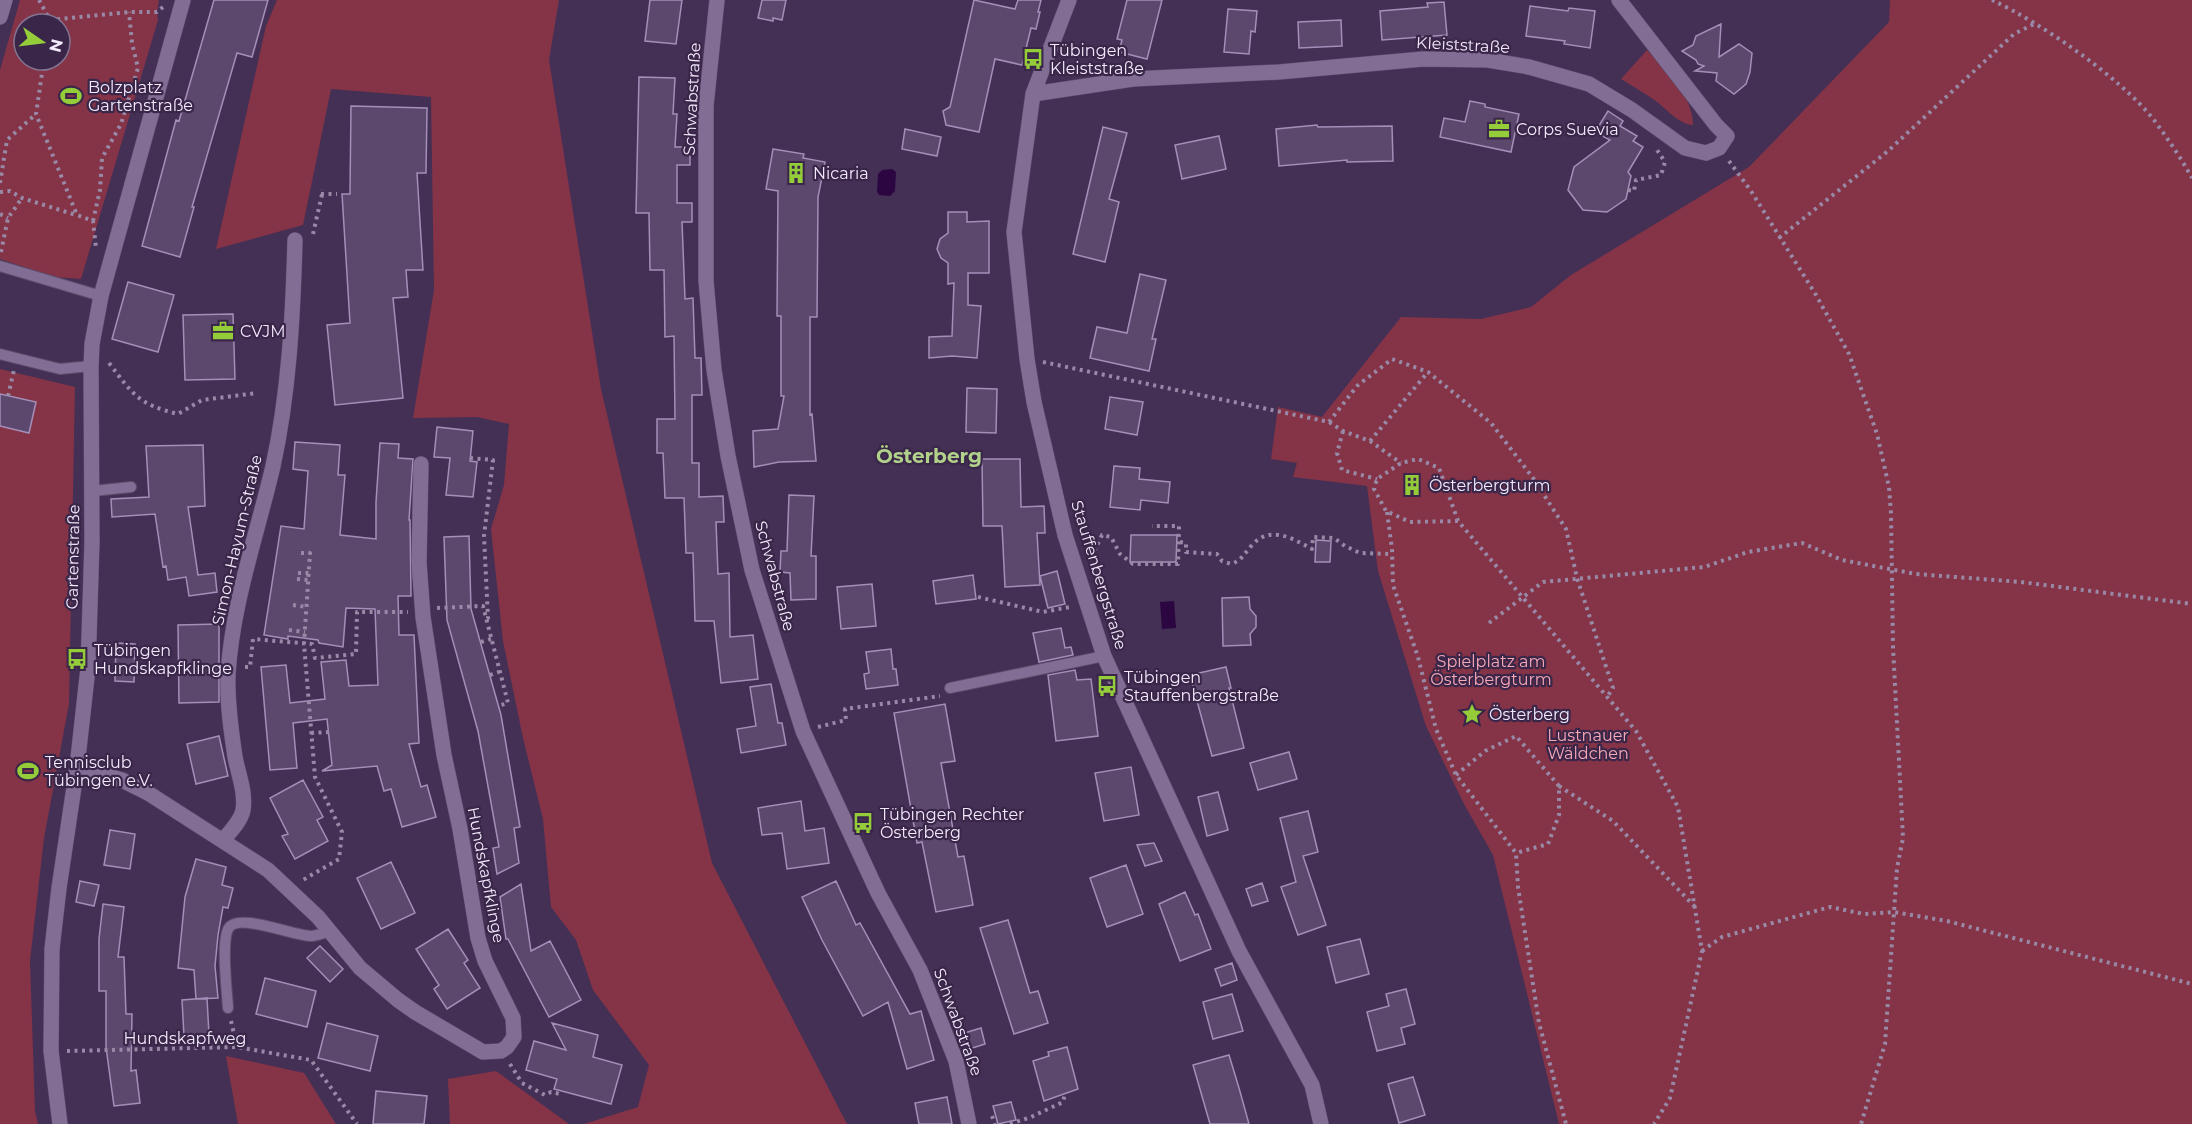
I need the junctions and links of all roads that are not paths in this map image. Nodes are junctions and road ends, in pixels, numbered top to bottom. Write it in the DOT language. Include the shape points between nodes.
graph roads {
  1 [pos="5,0"];
  2 [pos="183,0"];
  3 [pos="717,0"];
  4 [pos="1069,0"];
  5 [pos="1620,1"];
  6 [pos="0,17"];
  7 [pos="1033,94"];
  8 [pos="295,240"];
  9 [pos="0,266"];
  10 [pos="101,296"];
  11 [pos="0,354"];
  12 [pos="91,366"];
  13 [pos="421,464"];
  14 [pos="131,487"];
  15 [pos="93,491"];
  16 [pos="1104,656"];
  17 [pos="949,692"];
  18 [pos="77,767"];
  19 [pos="223,840"];
  20 [pos="330,931"];
  21 [pos="228,1008"];
  22 [pos="60,1124"];
  23 [pos="969,1124"];
  24 [pos="1321,1124"];
  1 -- 6 [label="street"];
  2 -- 10 [label="street, Gartenstraße"];
  3 -- 23 [label="street, Schwabstraße" via="706,118 706,281 714,370 752,570 803,731 878,893 920,970 956,1061"];
  4 -- 7 [label="street, Stauffenbergstraße"];
  5 -- 7 [label="street, Kleiststraße" via="1727,136 1719,148 1706,153 1685,148 1589,84 1488,60 1423,59 1134,80"];
  7 -- 16 [label="street, Stauffenbergstraße" via="1014,232 1027,359 1065,535"];
  8 -- 19 [label="street, Simon-Hayum-Straße" via="279,429 236,618 228,676 243,810"];
  9 -- 10 [label="lane"];
  10 -- 12 [label="street, Gartenstraße"];
  11 -- 12 [label="lane" via="60,369"];
  12 -- 15 [label="street, Gartenstraße"];
  13 -- 20 [label="street, Hundskapfklinge" via="419,534 443,745 478,938 513,1018 514,1036 501,1051 483,1052 391,994 360,968"];
  14 -- 15 [label="lane"];
  15 -- 18 [label="street, Gartenstraße" via="88,662"];
  16 -- 17 [label="lane"];
  16 -- 24 [label="street, Stauffenbergstraße" via="1239,951 1312,1085"];
  18 -- 19 [label="street, Hundskapfklinge" via="136,786"];
  18 -- 22 [label="street, Gartenstraße" via="52,949 51,1052"];
  19 -- 20 [label="street, Hundskapfklinge" via="268,870"];
  20 -- 21 [label="lane" via="311,936 255,922 232,925 226,944"];
}
